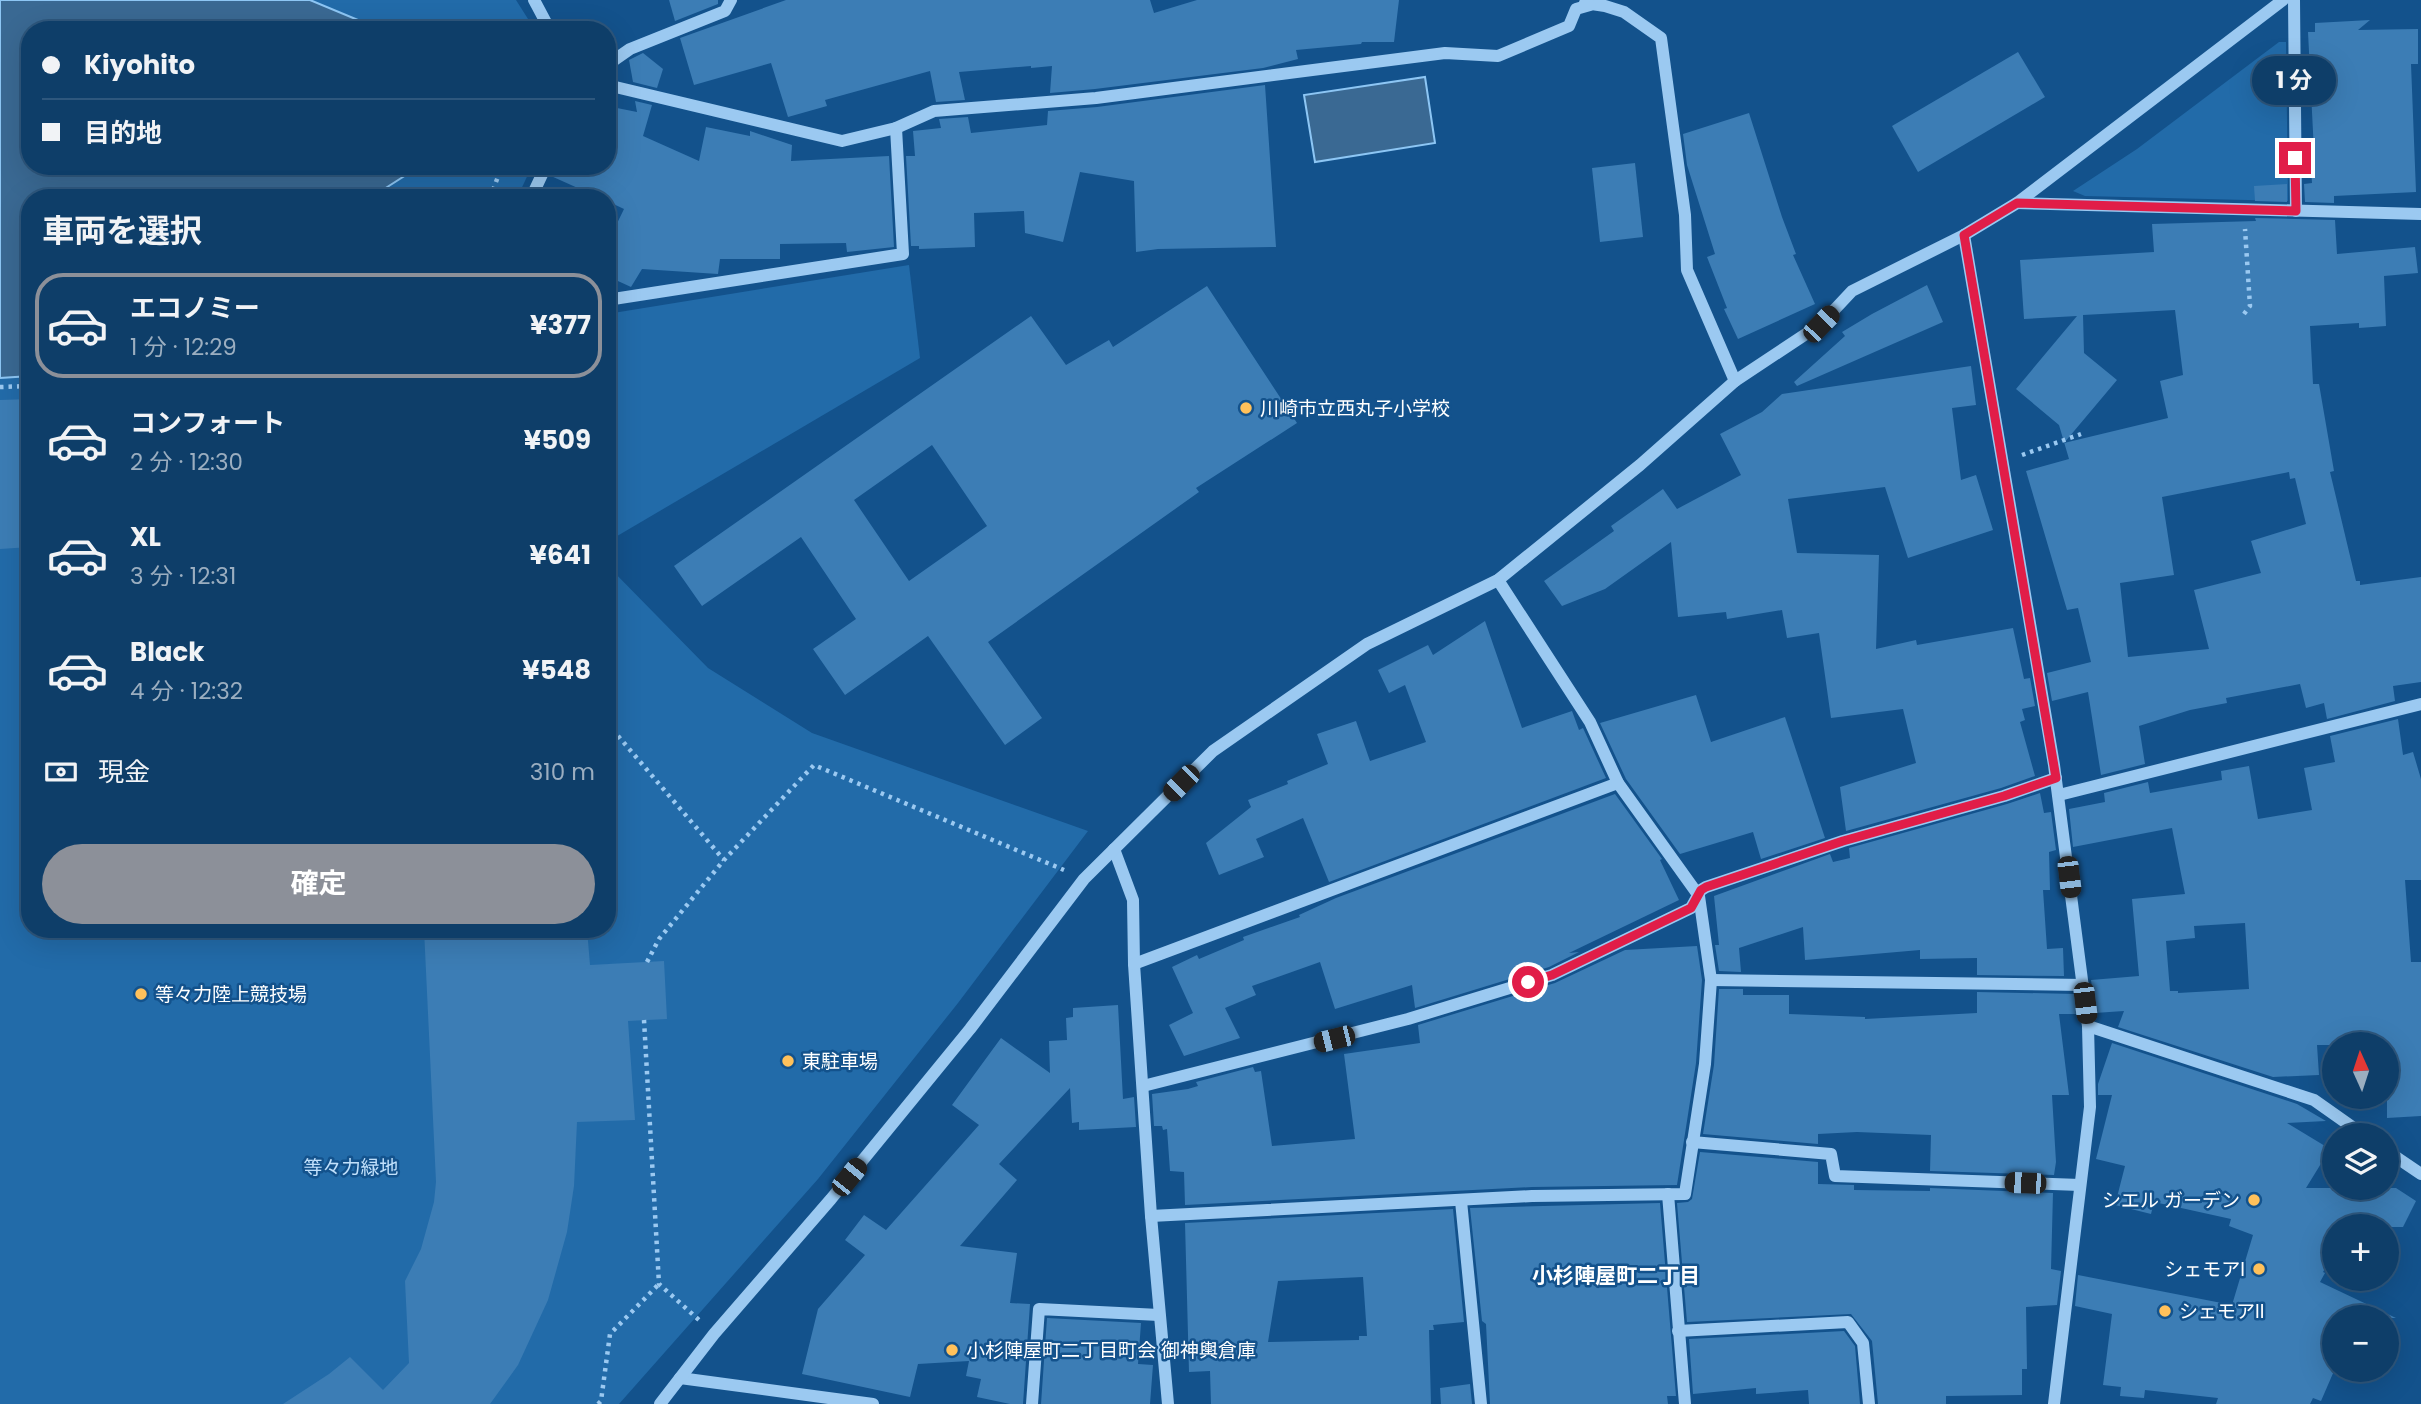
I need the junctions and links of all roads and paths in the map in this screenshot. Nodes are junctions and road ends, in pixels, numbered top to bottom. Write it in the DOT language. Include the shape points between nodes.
graph roads {
  1 [pos="534,0"];
  2 [pos="731,0"];
  3 [pos="2283,0"];
  4 [pos="2294,0"];
  5 [pos="1584,2"];
  6 [pos="545,21"];
  7 [pos="616,59"];
  8 [pos="616,87"];
  9 [pos="896,128"];
  10 [pos="2017,203"];
  11 [pos="2244,211"];
  12 [pos="2296,211"];
  13 [pos="2421,214"];
  14 [pos="1964,235"];
  15 [pos="616,299"];
  16 [pos="2244,314"];
  17 [pos="1735,381"];
  18 [pos="21,386"];
  19 [pos="0,387"];
  20 [pos="2081,434"];
  21 [pos="2004,461"];
  22 [pos="1498,580"];
  23 [pos="2421,704"];
  24 [pos="616,734"];
  25 [pos="2056,778"];
  26 [pos="1618,783"];
  27 [pos="2059,796"];
  28 [pos="1114,849"];
  29 [pos="724,860"];
  30 [pos="1084,879"];
  31 [pos="1699,897"];
  32 [pos="647,962"];
  33 [pos="1134,964"];
  34 [pos="1711,980"];
  35 [pos="2082,985"];
  36 [pos="644,1020"];
  37 [pos="2088,1026"];
  38 [pos="1143,1086"];
  39 [pos="2347,1123"];
  40 [pos="1692,1142"];
  41 [pos="2399,1159"];
  42 [pos="2421,1174"];
  43 [pos="2080,1185"];
  44 [pos="1668,1194"];
  45 [pos="1461,1201"];
  46 [pos="1151,1216"];
  47 [pos="659,1284"];
  48 [pos="1159,1315"];
  49 [pos="1678,1331"];
  50 [pos="714,1334"];
  51 [pos="680,1378"];
  52 [pos="598,1404"];
  53 [pos="660,1404"];
  54 [pos="873,1404"];
  55 [pos="1032,1404"];
  56 [pos="1168,1404"];
  57 [pos="1481,1404"];
  58 [pos="1685,1404"];
  59 [pos="1869,1404"];
  60 [pos="2054,1404"];
  1 -- 6 [label="street"];
  2 -- 7 [label="street" via="725,11"];
  3 -- 10 [label="street"];
  4 -- 12 [label="street"];
  5 -- 9 [label="street" via="1569,26 1498,56 1445,53 1096,98 934,111"];
  5 -- 17 [label="street" via="1624,12 1661,38 1685,215 1687,270"];
  8 -- 9 [label="street" via="842,141"];
  9 -- 15 [label="street" via="903,254"];
  10 -- 11 [label="street"];
  10 -- 14 [label="street"];
  11 -- 12 [label="street"];
  11 -- 16 [label="path" via="2250,306"];
  12 -- 13 [label="street"];
  14 -- 17 [label="street" via="1852,291 1821,324"];
  14 -- 21 [label="street"];
  17 -- 22 [label="street"];
  18 -- 19 [label="path"];
  20 -- 21 [label="path"];
  21 -- 25 [label="street"];
  22 -- 26 [label="street" via="1590,722"];
  22 -- 28 [label="street" via="1367,644 1213,751"];
  23 -- 27 [label="street"];
  24 -- 29 [label="path"];
  25 -- 27 [label="street"];
  25 -- 31 [label="street" via="1830,845 1706,887"];
  26 -- 31 [label="street"];
  26 -- 33 [label="street"];
  27 -- 35 [label="street"];
  28 -- 30 [label="street"];
  28 -- 33 [label="street" via="1133,900"];
  29 -- 30 [label="path" via="814,765"];
  29 -- 32 [label="path" via="659,939"];
  30 -- 50 [label="street" via="970,1029"];
  31 -- 34 [label="street"];
  31 -- 38 [label="street" via="1691,908 1552,975 1408,1019"];
  33 -- 38 [label="street"];
  34 -- 35 [label="street"];
  34 -- 40 [label="street" via="1705,1064"];
  35 -- 37 [label="street"];
  36 -- 47 [label="path"];
  37 -- 39 [label="street" via="2314,1100"];
  37 -- 43 [label="street" via="2090,1107"];
  38 -- 46 [label="street"];
  40 -- 43 [label="street" via="1831,1154 1835,1176"];
  40 -- 44 [label="street" via="1685,1194"];
  41 -- 42 [label="street"];
  43 -- 60 [label="street"];
  44 -- 45 [label="street"];
  44 -- 49 [label="street"];
  45 -- 46 [label="street"];
  45 -- 57 [label="street"];
  46 -- 48 [label="street"];
  47 -- 50 [label="path"];
  47 -- 52 [label="path" via="610,1334"];
  48 -- 55 [label="street" via="1039,1309"];
  48 -- 56 [label="street"];
  49 -- 58 [label="street"];
  49 -- 59 [label="street" via="1849,1322 1863,1343"];
  50 -- 51 [label="street"];
  51 -- 53 [label="street"];
  51 -- 54 [label="street"];
}
